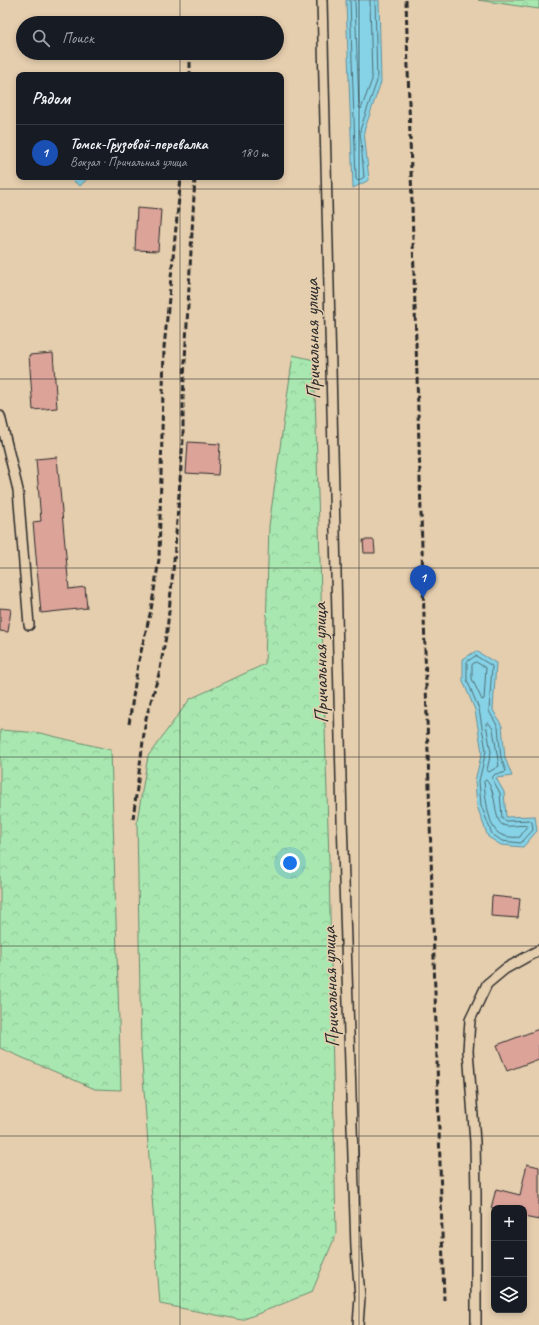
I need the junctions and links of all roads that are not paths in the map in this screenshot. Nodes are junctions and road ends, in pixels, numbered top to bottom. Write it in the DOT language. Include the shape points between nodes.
graph roads {
  1 [pos="322,0"];
  2 [pos="0,416"];
  3 [pos="29,625"];
  4 [pos="539,950"];
  5 [pos="358,1325"];
  6 [pos="476,1325"];
  1 -- 5 [label="street, Причальная улица" via="342,827 356,1248 360,1297"];
  2 -- 3 [label="street" via="18,490"];
  4 -- 6 [label="street" via="505,969 487,984 470,1020 468,1051 475,1142"];
}
